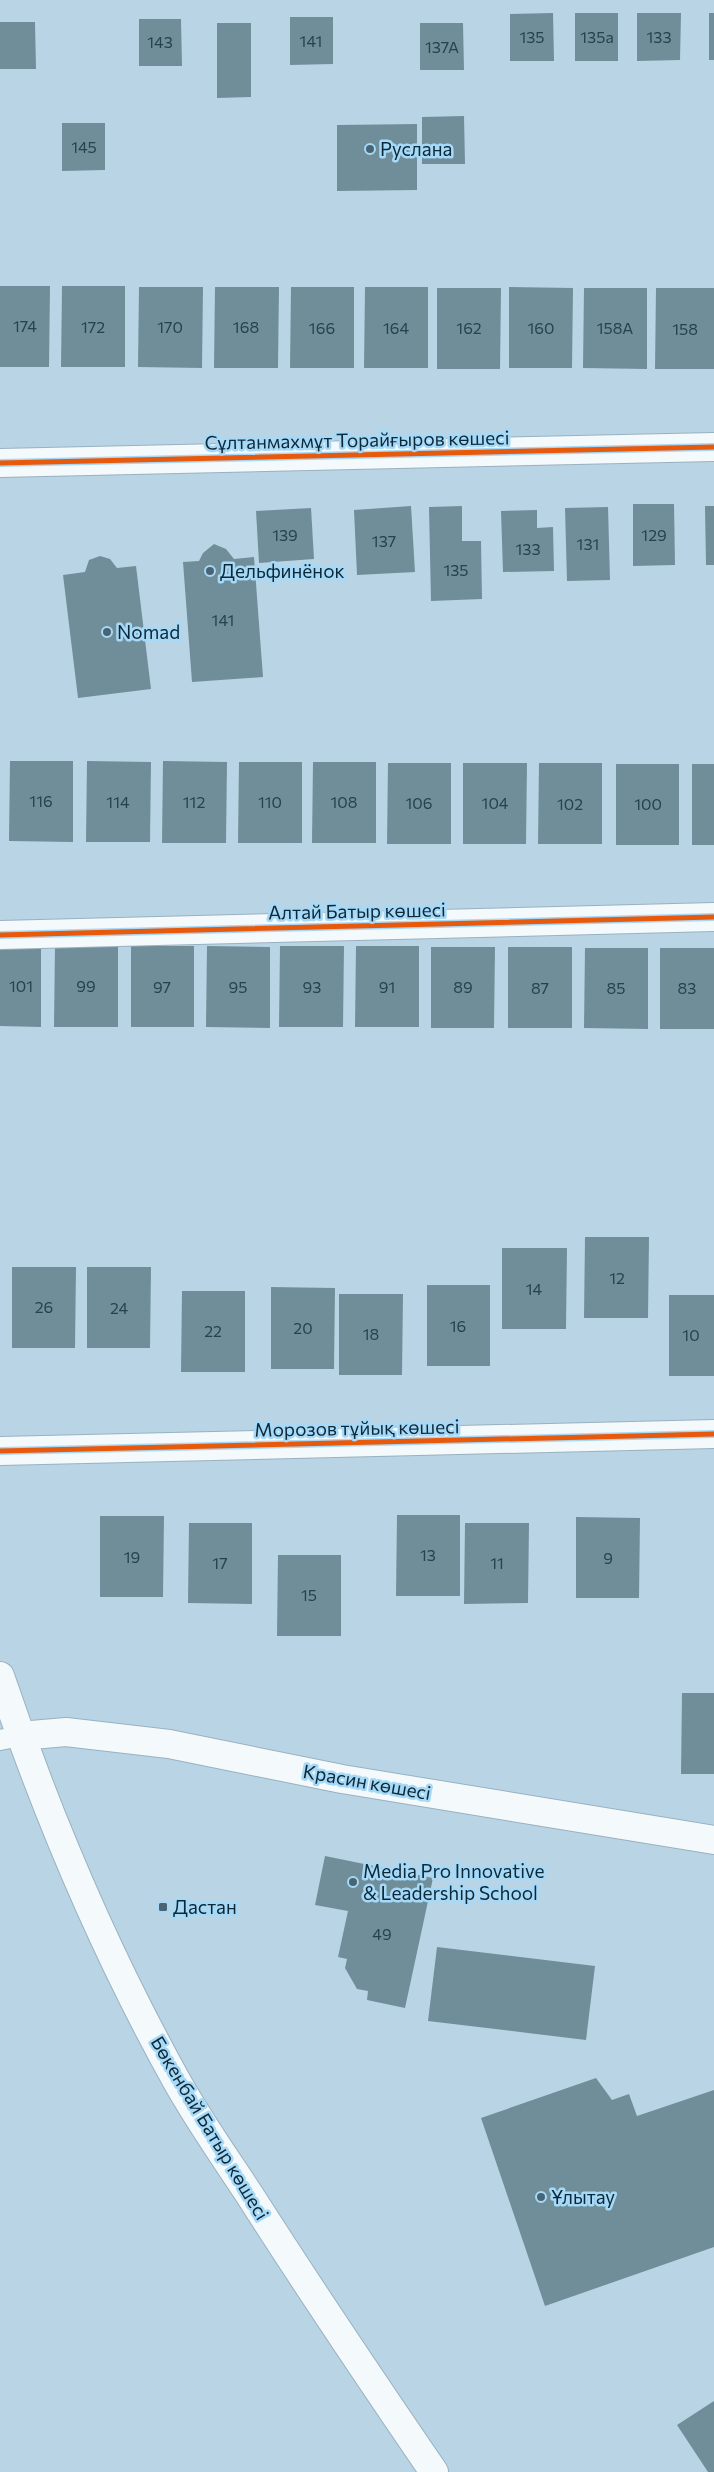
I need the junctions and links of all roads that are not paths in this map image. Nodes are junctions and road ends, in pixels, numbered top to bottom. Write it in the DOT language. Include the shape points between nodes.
graph roads {
  1 [pos="714,447"];
  2 [pos="0,463"];
  3 [pos="714,917"];
  4 [pos="0,935"];
  5 [pos="714,1434"];
  6 [pos="0,1451"];
  7 [pos="0,1676"];
  8 [pos="10,1738"];
  9 [pos="714,1840"];
  10 [pos="434,2472"];
  1 -- 2 [label="street, Сұлтанмахмұт Торайғыров көшесі"];
  3 -- 4 [label="street, Алтай Батыр көшесі"];
  5 -- 6 [label="street, Морозов тұйық көшесі"];
  7 -- 8 [label="street, Бөкенбай Батыр көшесі"];
  8 -- 9 [label="street, Красин көшесі" via="66,1732 169,1744 342,1779"];
  8 -- 10 [label="street, Бөкенбай Батыр көшесі" via="57,1832 98,1928 176,2080 314,2295"];
}
